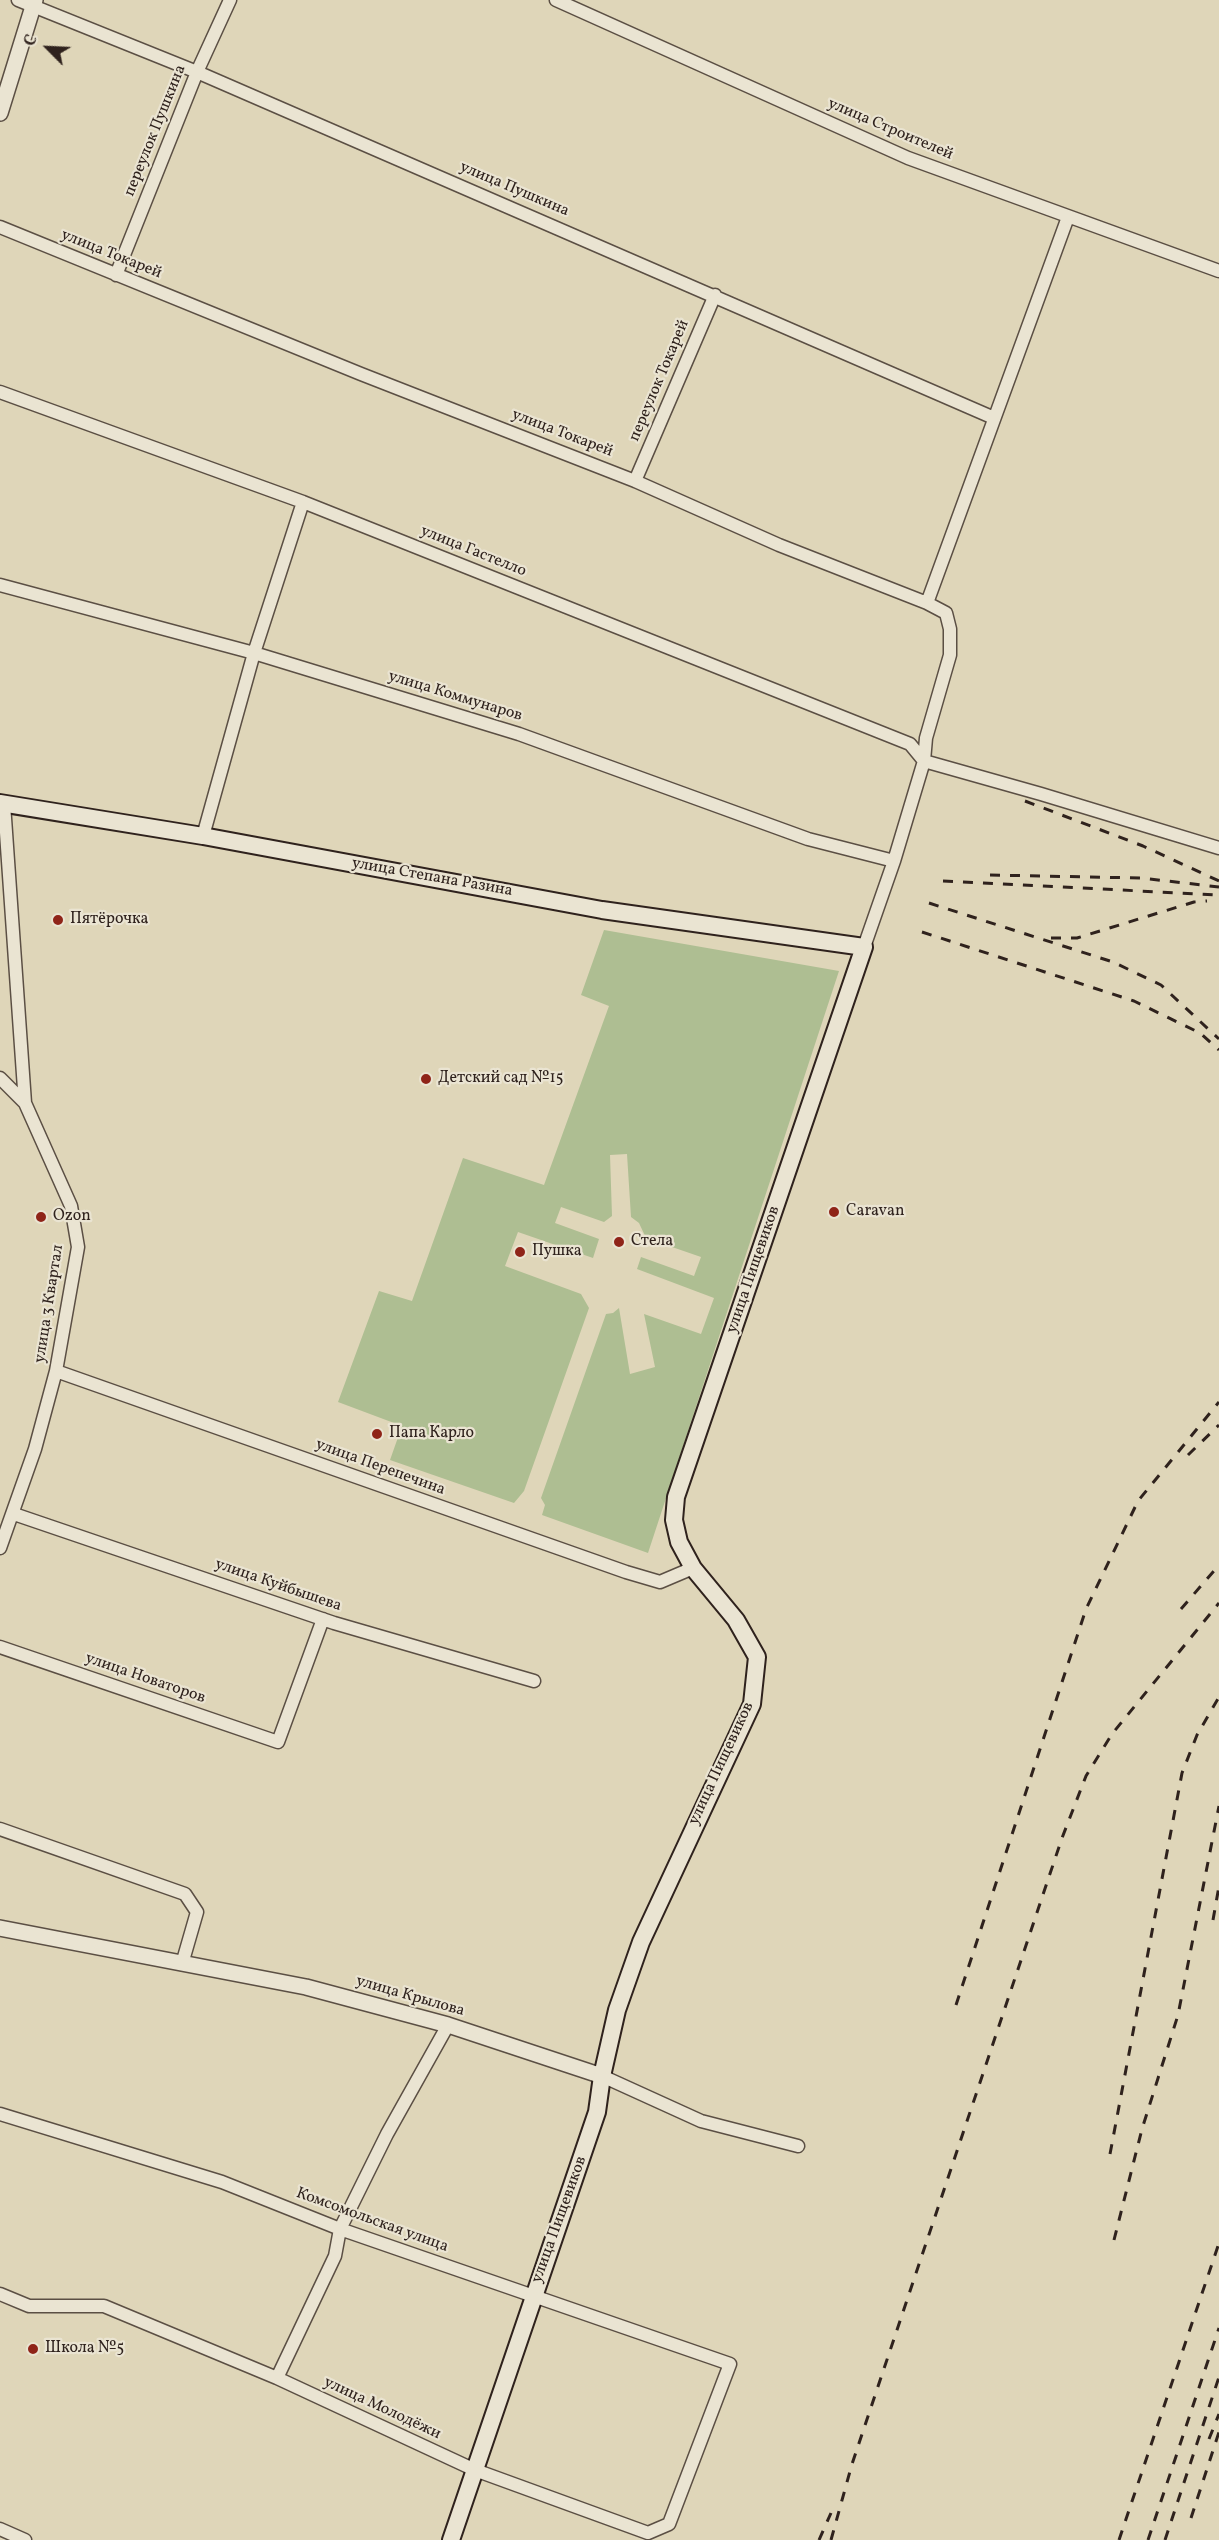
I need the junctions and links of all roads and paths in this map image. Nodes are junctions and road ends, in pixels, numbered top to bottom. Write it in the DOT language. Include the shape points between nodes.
graph roads {
  1 [pos="18,0"];
  2 [pos="230,0"];
  3 [pos="556,0"];
  4 [pos="34,3"];
  5 [pos="197,72"];
  6 [pos="0,112"];
  7 [pos="1068,217"];
  8 [pos="0,227"];
  9 [pos="1219,271"];
  10 [pos="116,275"];
  11 [pos="715,295"];
  12 [pos="0,392"];
  13 [pos="994,418"];
  14 [pos="635,481"];
  15 [pos="303,502"];
  16 [pos="0,585"];
  17 [pos="927,603"];
  18 [pos="254,653"];
  19 [pos="924,761"];
  20 [pos="2,804"];
  21 [pos="203,836"];
  22 [pos="1219,848"];
  23 [pos="894,861"];
  24 [pos="864,947"];
  25 [pos="0,1078"];
  26 [pos="25,1103"];
  27 [pos="56,1371"];
  28 [pos="14,1514"];
  29 [pos="0,1548"];
  30 [pos="693,1568"];
  31 [pos="323,1618"];
  32 [pos="0,1647"];
  33 [pos="534,1681"];
  34 [pos="0,1829"];
  35 [pos="0,1928"];
  36 [pos="182,1964"];
  37 [pos="448,2025"];
  38 [pos="602,2076"];
  39 [pos="0,2114"];
  40 [pos="798,2146"];
  41 [pos="340,2229"];
  42 [pos="0,2294"];
  43 [pos="533,2294"];
  44 [pos="277,2378"];
  45 [pos="475,2470"];
  46 [pos="0,2529"];
  47 [pos="648,2533"];
  48 [pos="25,2540"];
  49 [pos="451,2540"];
  1 -- 4 [label="street, улица Пушкина"];
  2 -- 5 [label="street, переулок Пушкина"];
  3 -- 7 [label="street, улица Строителей" via="908,158"];
  4 -- 5 [label="street, улица Пушкина"];
  4 -- 6 [label="street"];
  5 -- 10 [label="street, переулок Пушкина"];
  5 -- 11 [label="street, улица Пушкина"];
  7 -- 9 [label="street, улица Строителей"];
  7 -- 13 [label="street"];
  8 -- 10 [label="street, улица Токарей"];
  10 -- 14 [label="street, улица Токарей"];
  11 -- 13 [label="street, улица Пушкина"];
  11 -- 14 [label="street, переулок Токарей"];
  12 -- 15 [label="street, улица Гастелло"];
  13 -- 17 [label="street"];
  14 -- 17 [label="street, улица Токарей"];
  15 -- 18 [label="street"];
  15 -- 19 [label="street, улица Гастелло" via="910,744"];
  16 -- 18 [label="street, улица Коммунаров"];
  17 -- 19 [label="street, улица Пищевиков" via="945,613 950,629 950,655 926,738"];
  18 -- 21 [label="street"];
  18 -- 23 [label="street, улица Коммунаров" via="519,734 808,839"];
  19 -- 22 [label="street"];
  19 -- 23 [label="street, улица Пищевиков"];
  20 -- 21 [label="main road, улица Степана Разина"];
  20 -- 26 [label="street"];
  21 -- 24 [label="main road, улица Степана Разина" via="602,909"];
  23 -- 24 [label="street, улица Пищевиков"];
  24 -- 30 [label="main road, улица Пищевиков" via="676,1497 674,1520"];
  25 -- 26 [label="street"];
  26 -- 27 [label="street, улица 3 Квартал" via="71,1206 76,1228 78,1247"];
  27 -- 28 [label="street, улица 3 Квартал"];
  27 -- 30 [label="street, улица Перепечина" via="626,1572 660,1582"];
  28 -- 29 [label="street, улица 3 Квартал"];
  28 -- 31 [label="street, улица Куйбышева"];
  30 -- 38 [label="main road, улица Пищевиков" via="736,1620 757,1658 752,1704 642,1942 617,2010"];
  31 -- 32 [label="street, улица Новаторов" via="279,1742"];
  31 -- 33 [label="street, улица Куйбышева"];
  34 -- 36 [label="street" via="185,1894 197,1912"];
  35 -- 36 [label="street, улица Крылова"];
  36 -- 37 [label="street, улица Крылова" via="306,1987"];
  37 -- 38 [label="street, улица Крылова"];
  37 -- 41 [label="street"];
  38 -- 40 [label="street, улица Крылова" via="701,2121"];
  38 -- 43 [label="main road, улица Пищевиков" via="597,2112"];
  39 -- 41 [label="street, Комсомольская улица" via="222,2182"];
  41 -- 43 [label="street, Комсомольская улица"];
  41 -- 44 [label="street" via="334,2256"];
  42 -- 44 [label="street, улица Молодёжи" via="29,2306 104,2306"];
  43 -- 45 [label="main road, улица Пищевиков"];
  43 -- 47 [label="street, Комсомольская улица" via="730,2364 669,2524"];
  44 -- 45 [label="street, улица Молодёжи"];
  45 -- 47 [label="street, улица Молодёжи"];
  45 -- 49 [label="main road, улица Пищевиков"];
  46 -- 48 [label="street"];
}
